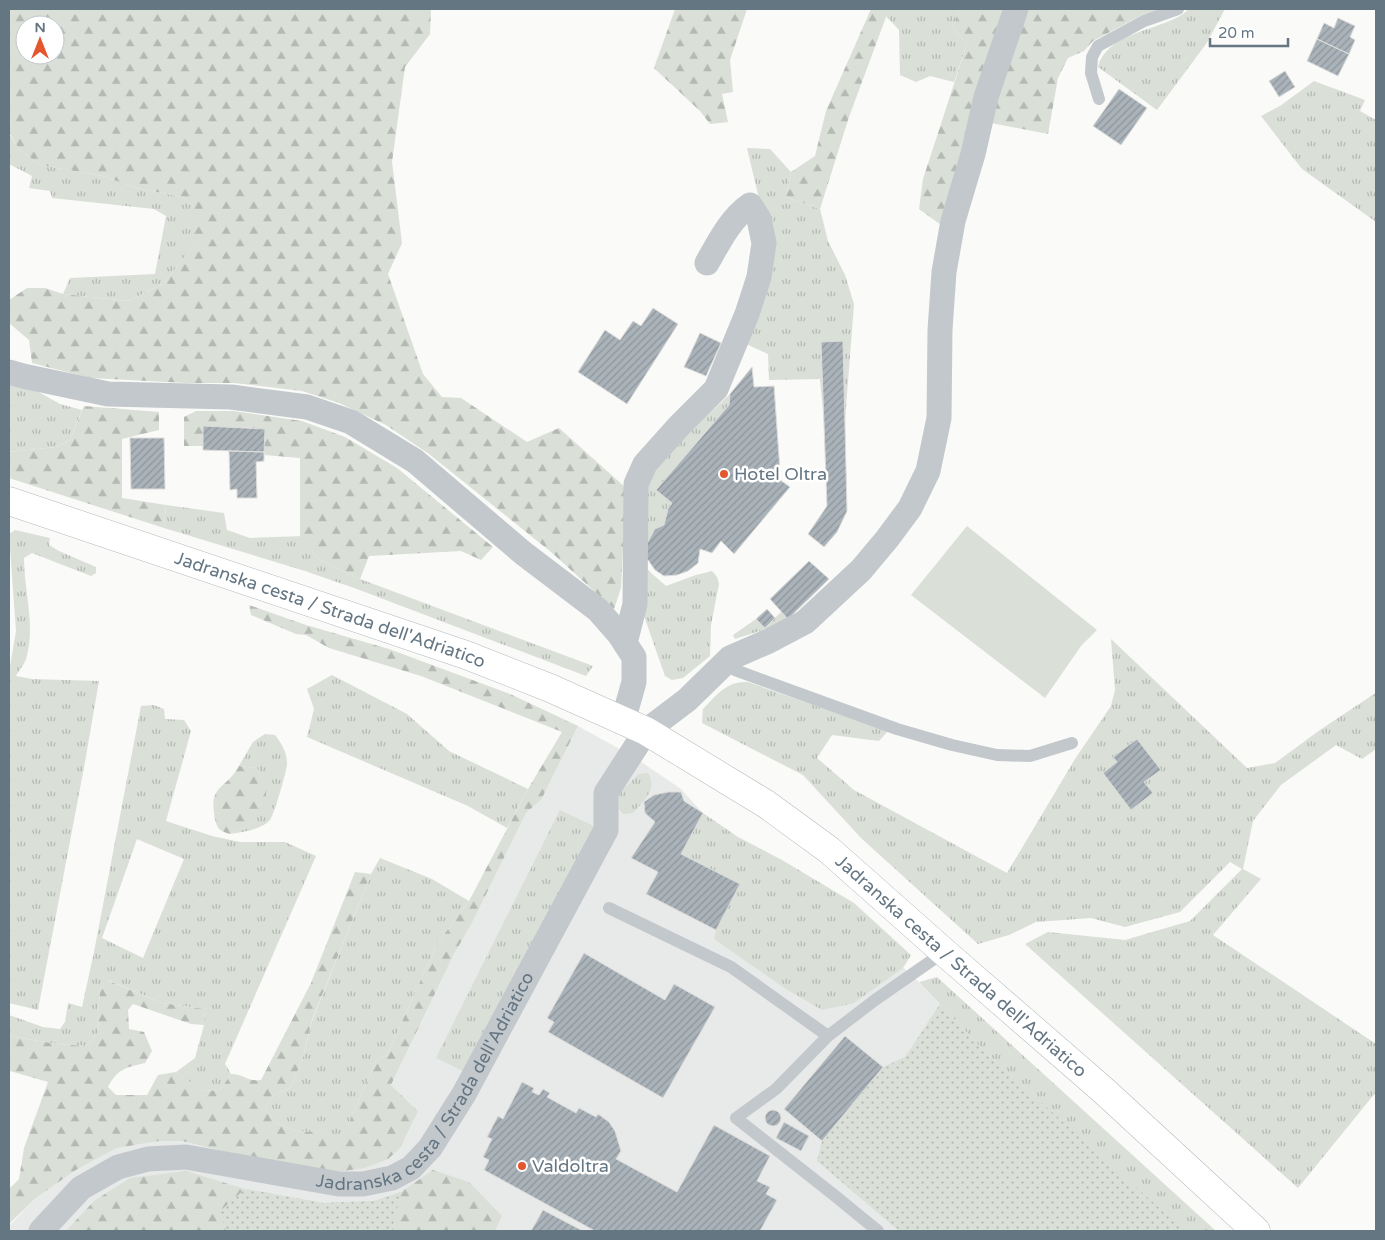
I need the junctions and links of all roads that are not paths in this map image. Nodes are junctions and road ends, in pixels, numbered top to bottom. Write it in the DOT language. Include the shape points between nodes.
graph roads {
  1 [pos="1016,9"];
  2 [pos="1178,9"];
  3 [pos="1099,99"];
  4 [pos="707,262"];
  5 [pos="9,372"];
  6 [pos="9,501"];
  7 [pos="625,644"];
  8 [pos="725,662"];
  9 [pos="635,726"];
  10 [pos="1072,743"];
  11 [pos="609,908"];
  12 [pos="944,952"];
  13 [pos="828,1036"];
  14 [pos="41,1231"];
  15 [pos="878,1231"];
  16 [pos="1256,1231"];
  1 -- 8 [label="street" via="986,97 973,154 952,221 940,330 939,418 928,471 910,508 887,540 848,582 805,622"];
  2 -- 3 [label="lane" via="1144,21 1098,46 1092,57 1091,73"];
  4 -- 7 [label="street" via="726,230 750,205 759,219 764,243 759,277 747,314 716,389 645,464 636,484 635,604"];
  5 -- 7 [label="street" via="108,394 231,397 307,407 352,422 415,461 523,553 598,610"];
  6 -- 9 [label="main road, Jadranska cesta / Strada dell'Adriatico" via="466,655"];
  7 -- 9 [label="street" via="634,657"];
  8 -- 9 [label="street" via="687,700"];
  8 -- 10 [label="lane" via="735,670 897,729 961,747 997,755 1030,756"];
  9 -- 12 [label="main road, Jadranska cesta / Strada dell'Adriatico" via="766,804 829,850"];
  9 -- 14 [label="street, Jadranska cesta / Strada dell'Adriatico" via="606,793 606,830 464,1094 430,1148 411,1168 392,1178 363,1184 340,1184 186,1157 148,1159 118,1167 81,1188"];
  11 -- 13 [label="lane" via="731,967"];
  12 -- 13 [label="lane"];
  12 -- 16 [label="main road, Jadranska cesta / Strada dell'Adriatico" via="1103,1090"];
  13 -- 15 [label="lane" via="776,1089 736,1118"];
}
